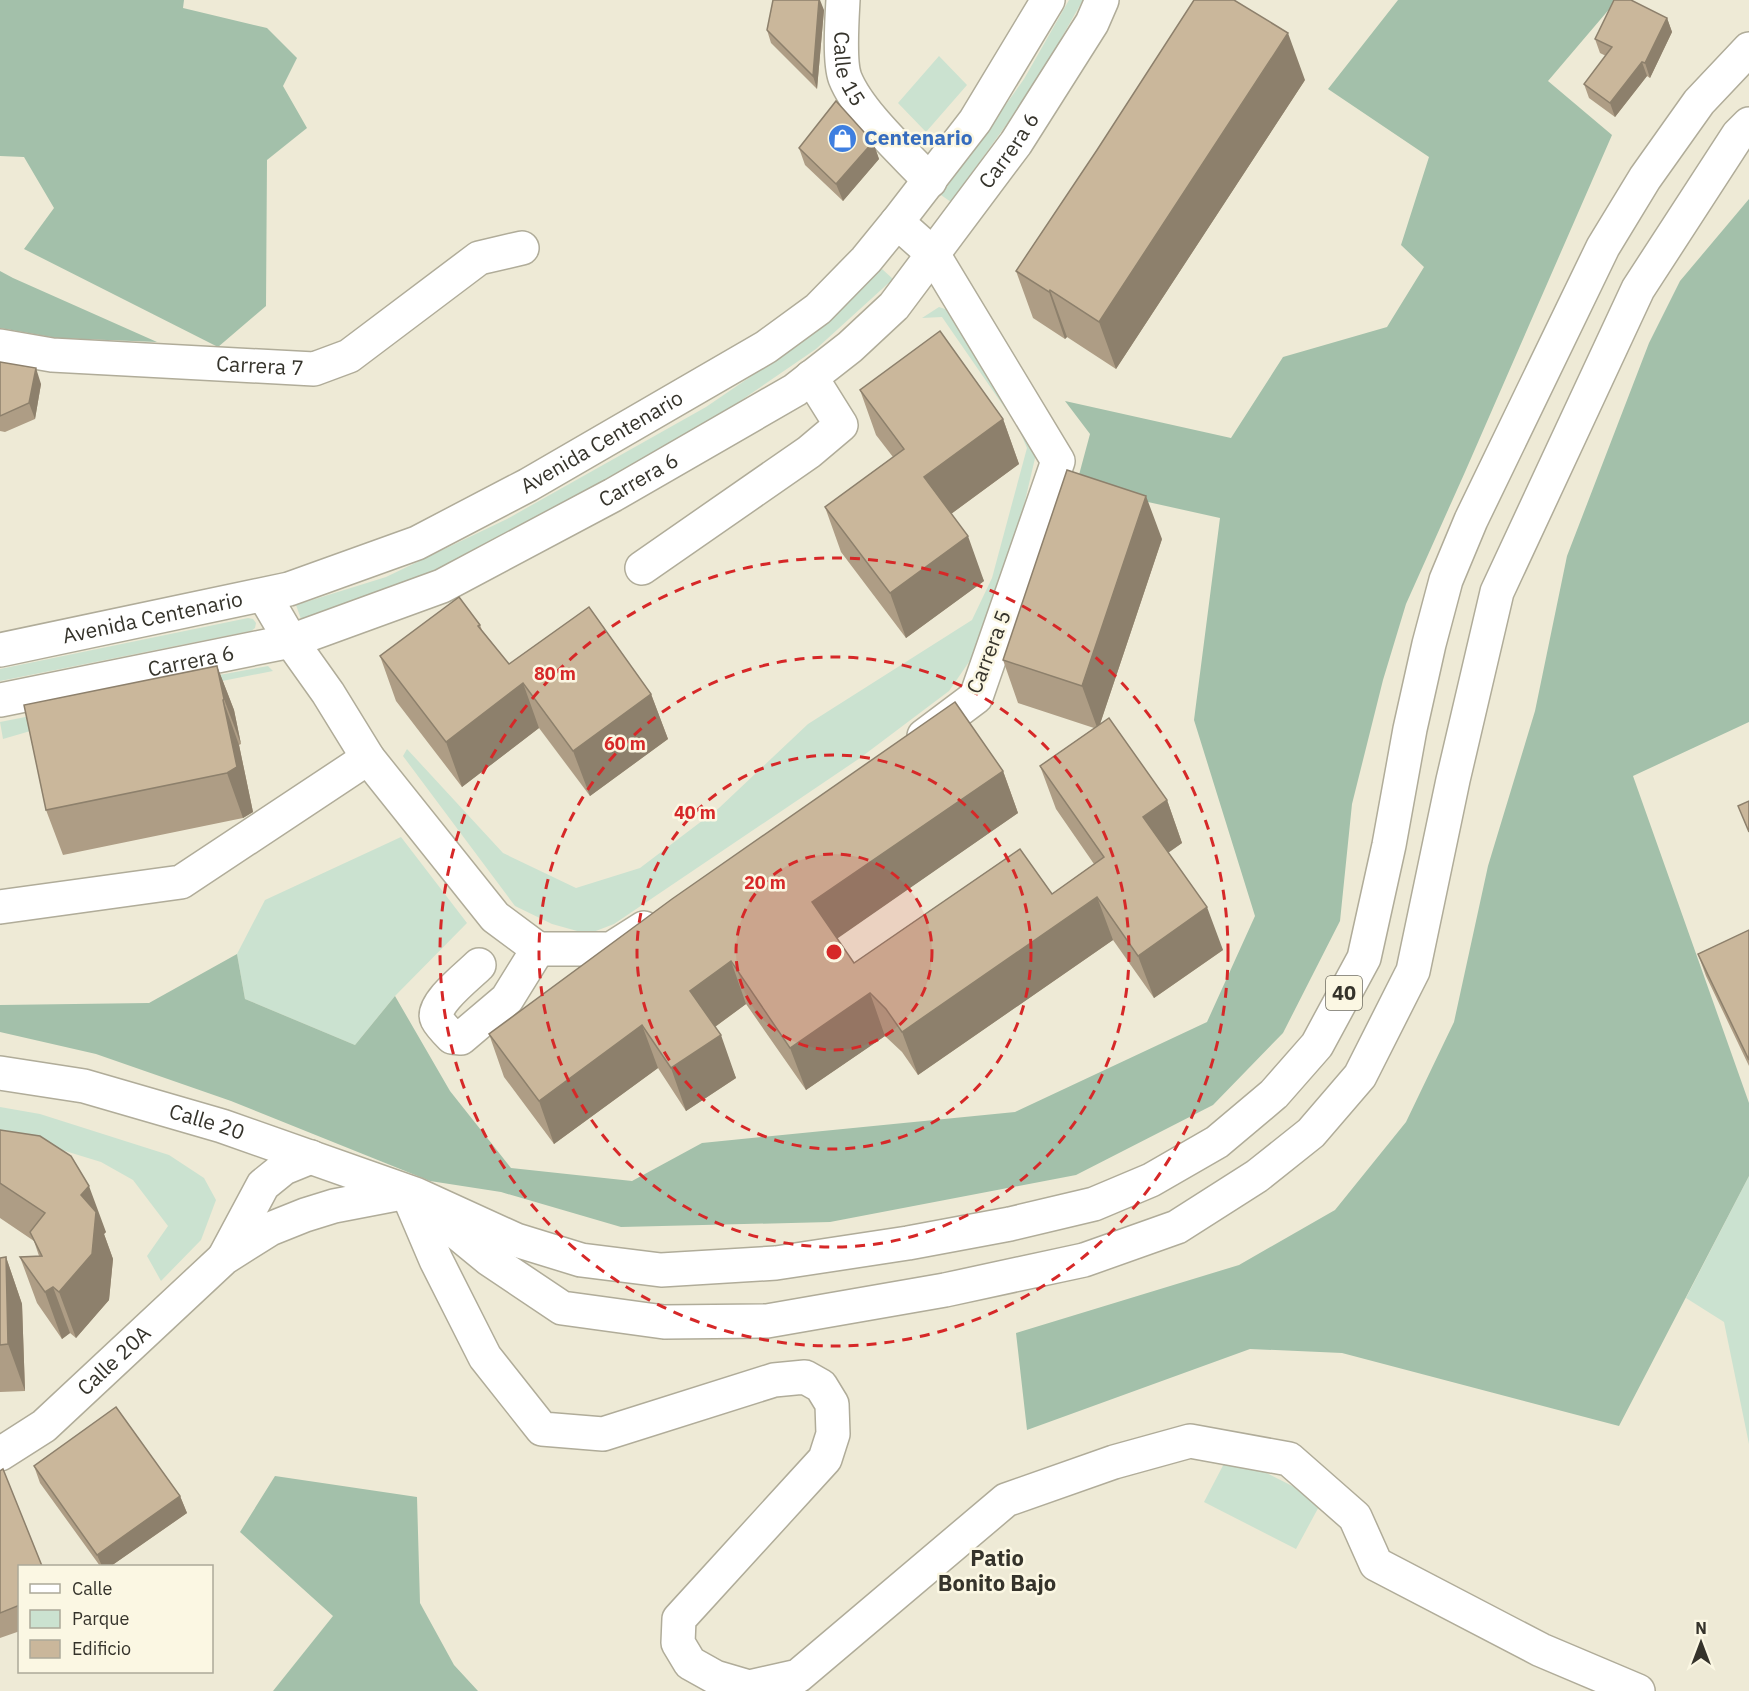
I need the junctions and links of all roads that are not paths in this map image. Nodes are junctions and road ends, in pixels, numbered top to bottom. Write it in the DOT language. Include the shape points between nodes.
graph roads {
  1 [pos="843,0"];
  2 [pos="1048,0"];
  3 [pos="1102,0"];
  4 [pos="1749,49"];
  5 [pos="1749,124"];
  6 [pos="930,182"];
  7 [pos="897,222"];
  8 [pos="522,248"];
  9 [pos="933,254"];
  10 [pos="0,346"];
  11 [pos="811,377"];
  12 [pos="642,568"];
  13 [pos="264,595"];
  14 [pos="291,641"];
  15 [pos="0,650"];
  16 [pos="0,700"];
  17 [pos="902,753"];
  18 [pos="369,758"];
  19 [pos="0,907"];
  20 [pos="670,911"];
  21 [pos="538,949"];
  22 [pos="479,965"];
  23 [pos="0,1073"];
  24 [pos="311,1157"];
  25 [pos="407,1192"];
  26 [pos="224,1258"];
  27 [pos="0,1454"];
  28 [pos="1638,1691"];
  1 -- 6 [label="main road, Calle 15" via="844,77 861,105"];
  2 -- 6 [label="main road, Avenida Centenario" via="975,121"];
  3 -- 9 [label="main road, Carrera 6" via="1092,23 1016,143"];
  4 -- 25 [label="main road, 40" via="1699,102 1645,178 1603,247 1471,520 1446,580 1429,644 1364,958 1317,1045 1274,1094 1217,1142 1151,1180 1094,1204 930,1239 777,1263 661,1270 581,1260 516,1240"];
  5 -- 25 [label="main road" via="1638,289 1497,592 1413,971 1360,1076 1311,1133 1257,1176 1177,1227 1084,1260 869,1305 767,1321 664,1322 562,1308 489,1259"];
  6 -- 7 [label="main road, Avenida Centenario"];
  7 -- 9 [label="main road"];
  7 -- 13 [label="main road, Avenida Centenario" via="818,309 766,347 528,485 417,543"];
  8 -- 10 [label="main road, Carrera 7" via="479,258 349,356 314,369 52,355"];
  9 -- 11 [label="main road, Carrera 6" via="894,306"];
  9 -- 17 [label="main road, Carrera 5" via="1058,461 976,698"];
  11 -- 12 [label="main road" via="841,425 809,452"];
  11 -- 14 [label="main road, Carrera 6" via="613,495 442,586"];
  13 -- 14 [label="main road"];
  13 -- 15 [label="main road, Avenida Centenario"];
  14 -- 16 [label="main road, Carrera 6"];
  14 -- 18 [label="main road"];
  18 -- 19 [label="main road" via="181,882"];
  18 -- 21 [label="main road" via="495,917"];
  20 -- 21 [label="main road" via="611,949"];
  21 -- 22 [label="main road" via="507,999 461,1038 452,1037 435,1012"];
  23 -- 24 [label="main road, Calle 20" via="84,1086 222,1126"];
  24 -- 25 [label="main road, Calle 20"];
  24 -- 26 [label="main road" via="284,1168 262,1185"];
  25 -- 26 [label="main road" via="305,1215 270,1229"];
  25 -- 28 [label="main road" via="436,1260 485,1356 542,1429 603,1434 774,1380 805,1377 821,1386 832,1404 833,1434 825,1459 679,1619 678,1643 690,1664 715,1677 749,1687 798,1676 1006,1500 1114,1462 1191,1441 1289,1459 1355,1517 1376,1564 1541,1650"];
  26 -- 27 [label="main road, Calle 20A" via="44,1426"];
}
